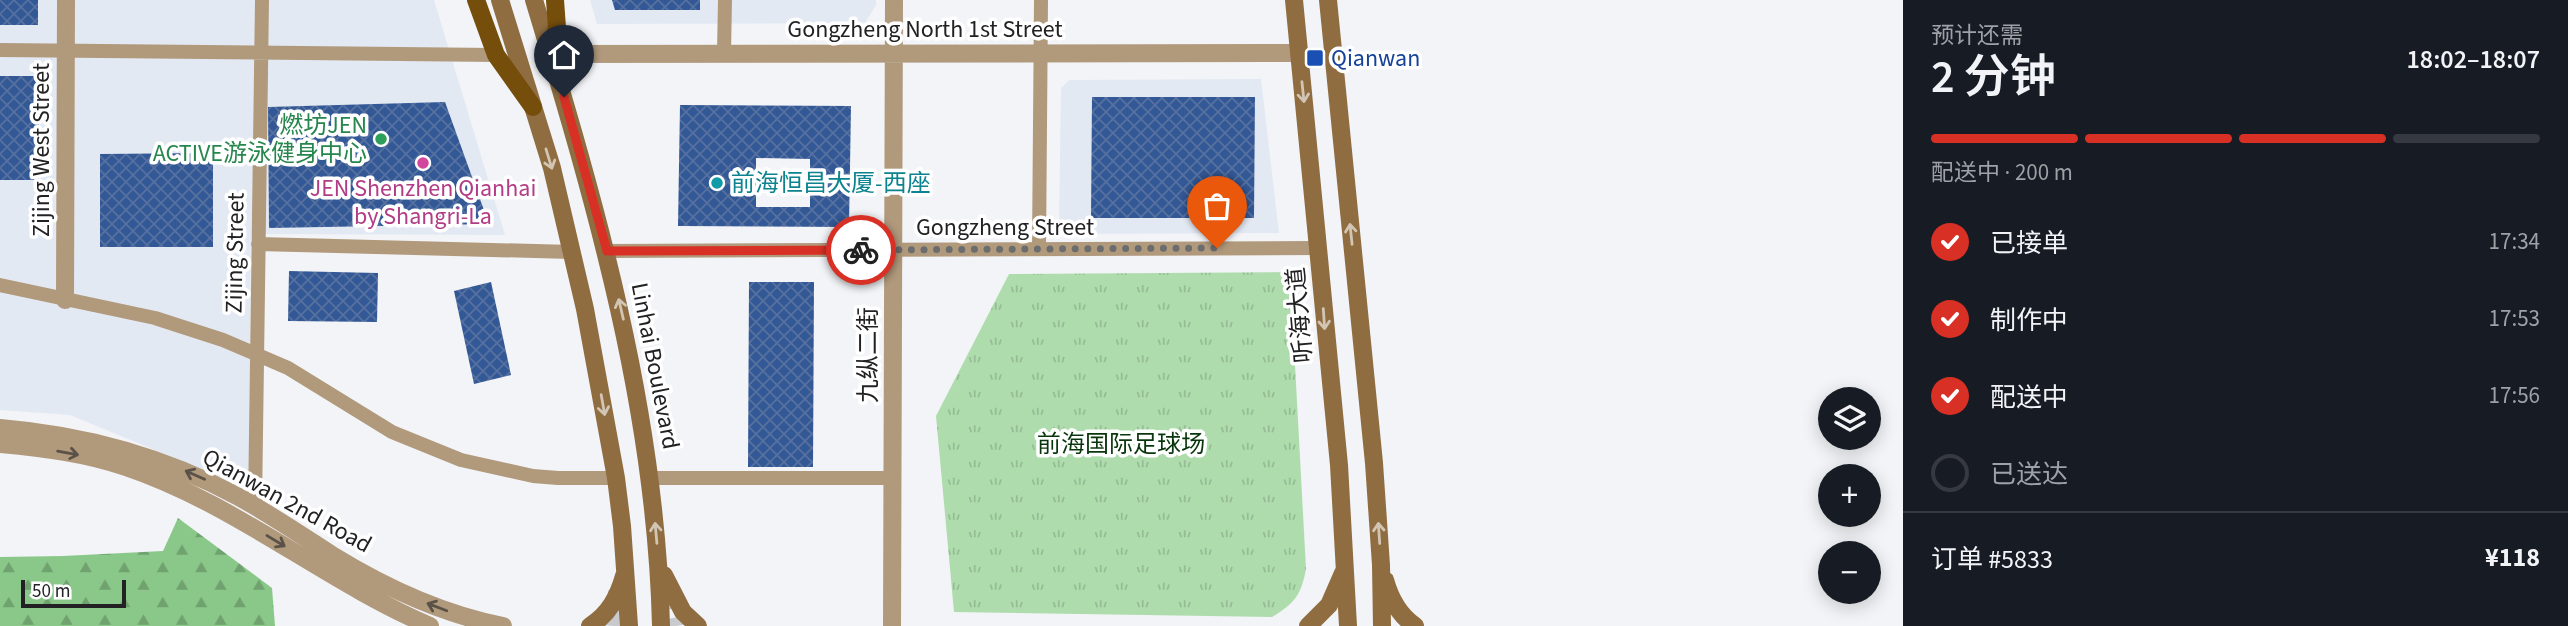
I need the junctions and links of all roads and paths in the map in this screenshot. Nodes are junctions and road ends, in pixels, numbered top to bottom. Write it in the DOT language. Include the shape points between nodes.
graph roads {
  1 [pos="66,0"];
  2 [pos="262,0"];
  3 [pos="476,0"];
  4 [pos="500,0"];
  5 [pos="534,0"];
  6 [pos="555,0"];
  7 [pos="725,0"];
  8 [pos="894,0"];
  9 [pos="1041,0"];
  10 [pos="1294,0"];
  11 [pos="1328,0"];
  12 [pos="0,50"];
  13 [pos="65,51"];
  14 [pos="261,53"];
  15 [pos="724,53"];
  16 [pos="894,53"];
  17 [pos="1041,53"];
  18 [pos="1300,53"];
  19 [pos="550,54"];
  20 [pos="496,55"];
  21 [pos="533,107"];
  22 [pos="258,244"];
  23 [pos="1319,248"];
  24 [pos="1039,249"];
  25 [pos="893,250"];
  26 [pos="607,251"];
  27 [pos="572,252"];
  28 [pos="0,285"];
  29 [pos="65,300"];
  30 [pos="256,353"];
  31 [pos="0,428"];
  32 [pos="0,444"];
  33 [pos="616,478"];
  34 [pos="651,478"];
  35 [pos="892,478"];
  36 [pos="254,506"];
  37 [pos="1346,563"];
  38 [pos="660,565"];
  39 [pos="1381,565"];
  40 [pos="625,569"];
  41 [pos="430,626"];
  42 [pos="503,626"];
  43 [pos="590,626"];
  44 [pos="629,626"];
  45 [pos="661,626"];
  46 [pos="698,626"];
  47 [pos="892,626"];
  48 [pos="1308,626"];
  49 [pos="1348,626"];
  50 [pos="1382,626"];
  51 [pos="1415,626"];
  1 -- 13 [label="street, Zijing West Street"];
  2 -- 14 [label="street, Zijing Street"];
  3 -- 20 [label="main road"];
  4 -- 21 [label="main road"];
  5 -- 19 [label="main road, Linhai Boulevard"];
  6 -- 19 [label="main road" via="557,28"];
  7 -- 15 [label="street"];
  8 -- 16 [label="street, 九纵二街"];
  9 -- 17 [label="street"];
  10 -- 18 [label="main road, 听海大道"];
  39 -- 11 [label="main road, one-way"];
  12 -- 13 [label="street"];
  13 -- 14 [label="street"];
  13 -- 29 [label="street, Zijing West Street"];
  14 -- 20 [label="street"];
  14 -- 22 [label="street, Zijing Street"];
  15 -- 16 [label="street, Gongzheng North 1st Street"];
  15 -- 19 [label="street, Gongzheng North 1st Street"];
  16 -- 17 [label="street, Gongzheng North 1st Street"];
  16 -- 25 [label="street, 九纵二街"];
  17 -- 18 [label="street, Gongzheng North 1st Street"];
  17 -- 24 [label="street"];
  18 -- 23 [label="main road, 听海大道, one-way"];
  19 -- 26 [label="main road, Linhai Boulevard"];
  20 -- 21 [label="main road"];
  21 -- 27 [label="main road, one-way"];
  22 -- 27 [label="street"];
  22 -- 30 [label="street, Zijing Street"];
  23 -- 24 [label="street, Gongzheng Street"];
  23 -- 37 [label="main road, 听海大道, one-way"];
  24 -- 25 [label="street, Gongzheng Street"];
  25 -- 26 [label="street, Gongzheng Street"];
  25 -- 35 [label="street, 九纵二街"];
  34 -- 26 [label="main road, Linhai Boulevard, one-way"];
  27 -- 33 [label="main road, one-way"];
  28 -- 29 [label="street"];
  29 -- 30 [label="street" via="155,318"];
  30 -- 33 [label="street" via="289,368 381,426 437,452 533,476"];
  30 -- 36 [label="street, Zijing Street"];
  36 -- 31 [label="street, Qianwan 2nd Road, one-way" via="201,478 131,451 85,439"];
  32 -- 41 [label="street, Qianwan 2nd Road, one-way" via="84,456 163,481"];
  33 -- 40 [label="main road"];
  34 -- 35 [label="street"];
  38 -- 34 [label="main road, Linhai Boulevard, one-way"];
  35 -- 47 [label="street, 九纵二街"];
  42 -- 36 [label="street, Qianwan 2nd Road, one-way" via="412,597"];
  37 -- 48 [label="main road" via="1329,605"];
  37 -- 49 [label="main road, 听海大道"];
  38 -- 45 [label="main road, Linhai Boulevard"];
  38 -- 46 [label="main road" via="676,602"];
  39 -- 50 [label="main road"];
  39 -- 51 [label="main road" via="1393,601"];
  40 -- 43 [label="main road" via="611,607"];
  40 -- 44 [label="main road"];
}
